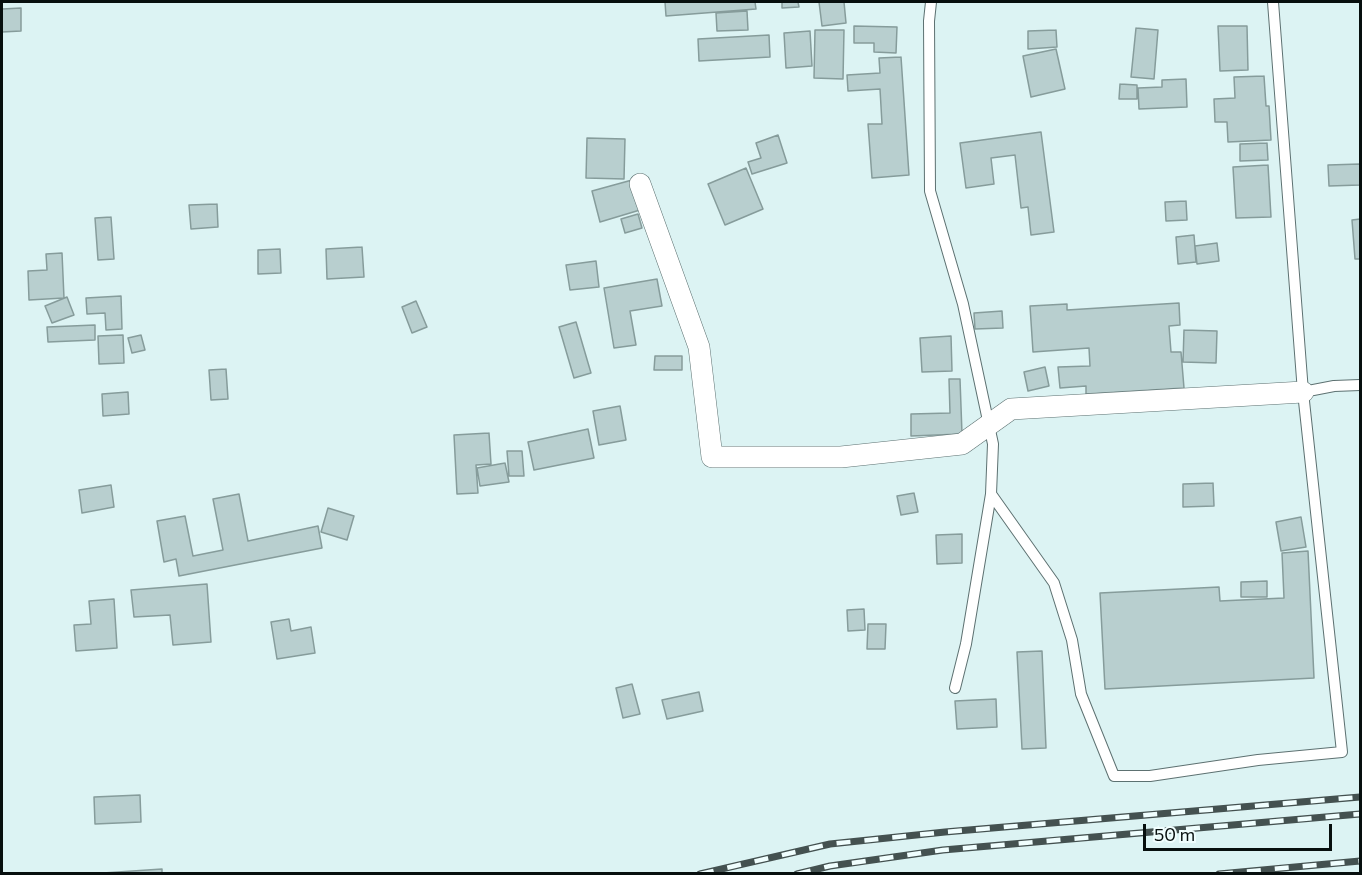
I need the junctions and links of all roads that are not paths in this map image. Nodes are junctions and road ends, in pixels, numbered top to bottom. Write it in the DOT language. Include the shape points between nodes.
graph roads {
  1 [pos="931,2"];
  2 [pos="1273,2"];
  3 [pos="640,184"];
  4 [pos="1360,385"];
  5 [pos="1303,392"];
  6 [pos="988,425"];
  7 [pos="991,494"];
  8 [pos="955,688"];
  1 -- 6 [label="lane" via="930,191 963,304"];
  2 -- 5 [label="lane"];
  3 -- 6 [label="street" via="699,347 712,457 841,457 962,444"];
  4 -- 5 [label="lane"];
  5 -- 6 [label="street" via="1011,409"];
  5 -- 7 [label="lane" via="1342,752 1150,776 1114,776 1081,694 1072,640 1054,583"];
  6 -- 7 [label="lane" via="993,444"];
  7 -- 8 [label="lane"];
}
